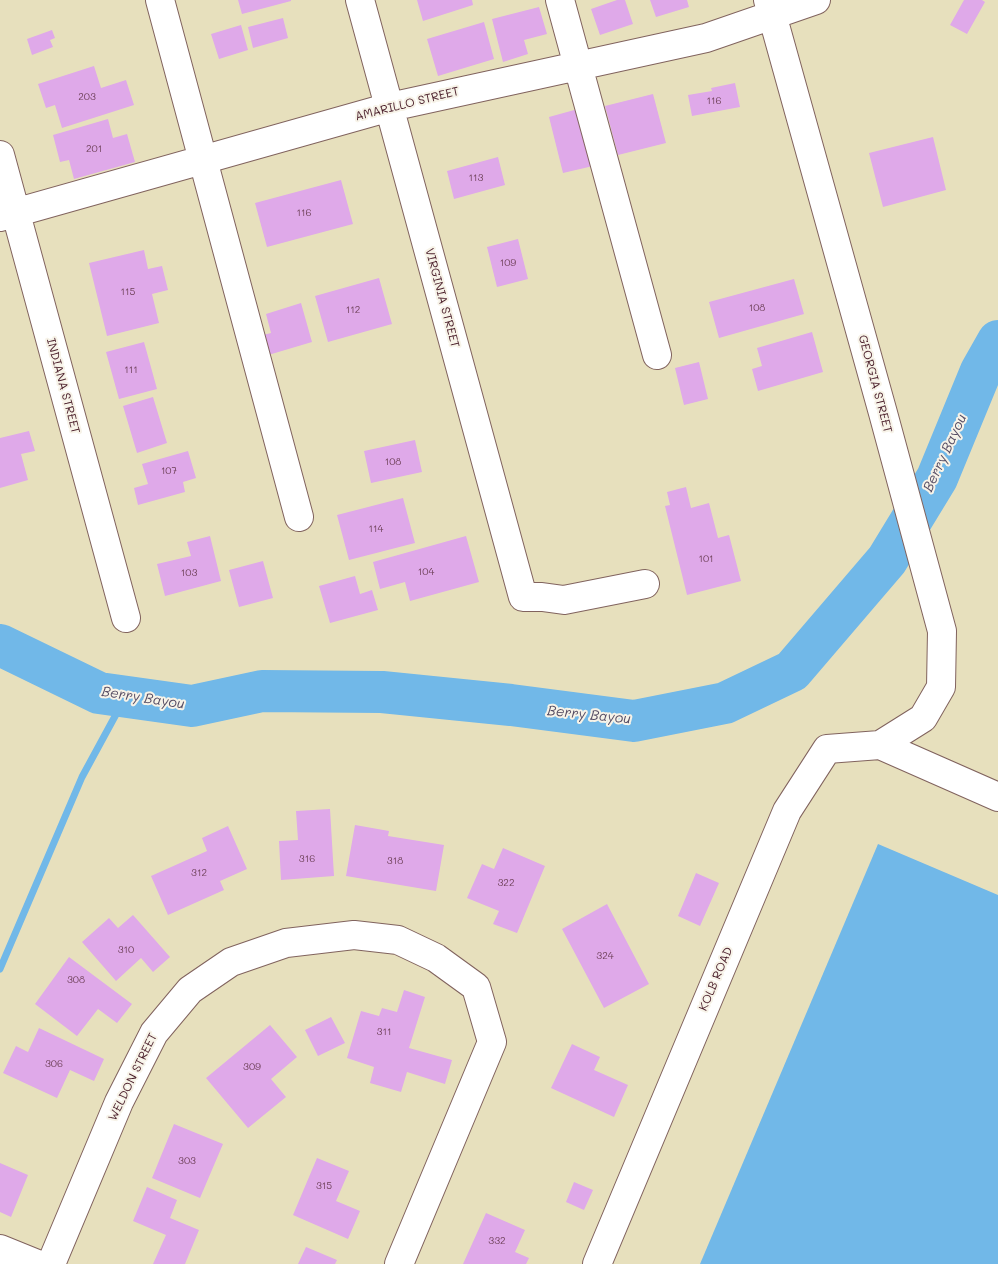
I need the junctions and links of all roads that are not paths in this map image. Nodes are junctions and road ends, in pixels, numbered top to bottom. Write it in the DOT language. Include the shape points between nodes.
graph roads {
  1 [pos="160,0"];
  2 [pos="360,0"];
  3 [pos="560,0"];
  4 [pos="816,0"];
  5 [pos="770,7"];
  6 [pos="578,66"];
  7 [pos="390,107"];
  8 [pos="0,155"];
  9 [pos="203,160"];
  10 [pos="8,215"];
  11 [pos="657,356"];
  12 [pos="299,517"];
  13 [pos="645,584"];
  14 [pos="126,618"];
  15 [pos="880,745"];
  16 [pos="998,797"];
  17 [pos="0,1249"];
  18 [pos="37,1264"];
  19 [pos="51,1264"];
  20 [pos="399,1264"];
  21 [pos="597,1264"];
  1 -- 9 [label="street"];
  2 -- 7 [label="street, VIRGINIA STREET"];
  3 -- 6 [label="street"];
  4 -- 5 [label="street, AMARILLO STREET"];
  5 -- 6 [label="street, AMARILLO STREET" via="706,38"];
  5 -- 15 [label="street, GEORGIA STREET" via="942,631 941,687 923,718"];
  6 -- 7 [label="street, AMARILLO STREET"];
  6 -- 11 [label="street"];
  7 -- 9 [label="street, AMARILLO STREET"];
  7 -- 13 [label="street, VIRGINIA STREET" via="523,597 564,600"];
  8 -- 10 [label="street, INDIANA STREET"];
  9 -- 10 [label="street, AMARILLO STREET"];
  9 -- 12 [label="street"];
  10 -- 14 [label="street, INDIANA STREET"];
  15 -- 16 [label="street"];
  15 -- 21 [label="street, KOLB ROAD" via="827,749 787,811"];
  17 -- 18 [label="street"];
  19 -- 20 [label="street, WELDON STREET" via="123,1093 154,1033 190,990 231,962 286,943 354,935 398,940 436,958 476,988 492,1042"];
}
